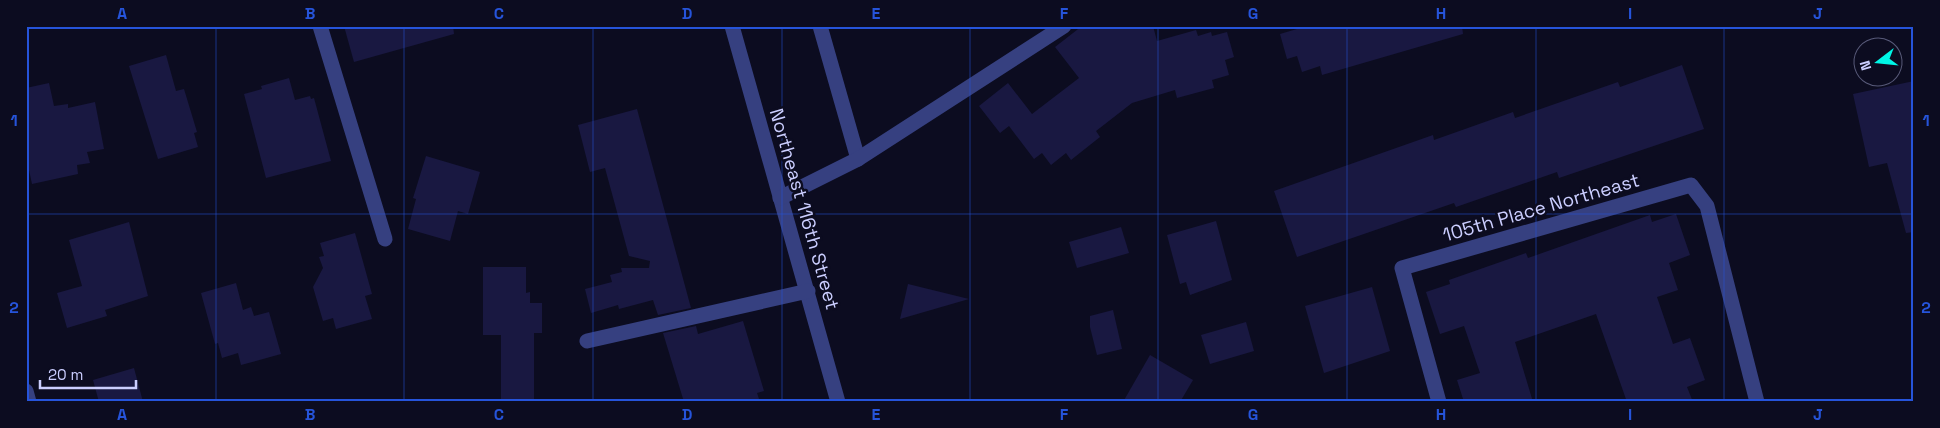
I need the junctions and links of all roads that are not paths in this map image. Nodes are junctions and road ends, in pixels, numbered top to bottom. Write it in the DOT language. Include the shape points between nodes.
graph roads {
  1 [pos="320,26"];
  2 [pos="732,26"];
  3 [pos="820,26"];
  4 [pos="1064,26"];
  5 [pos="858,160"];
  6 [pos="780,198"];
  7 [pos="385,239"];
  8 [pos="808,291"];
  9 [pos="587,341"];
  10 [pos="26,391"];
  11 [pos="29,402"];
  12 [pos="838,402"];
  13 [pos="1439,402"];
  14 [pos="1757,402"];
  1 -- 7 [label="street"];
  2 -- 6 [label="street, Northeast 116th Street"];
  3 -- 5 [label="street"];
  4 -- 5 [label="street"];
  5 -- 6 [label="street"];
  6 -- 8 [label="street, Northeast 116th Street"];
  8 -- 9 [label="street"];
  8 -- 12 [label="street, Northeast 116th Street"];
  10 -- 11 [label="street"];
  13 -- 14 [label="street, 105th Place Northeast" via="1402,268 1691,184 1707,206"];
}
